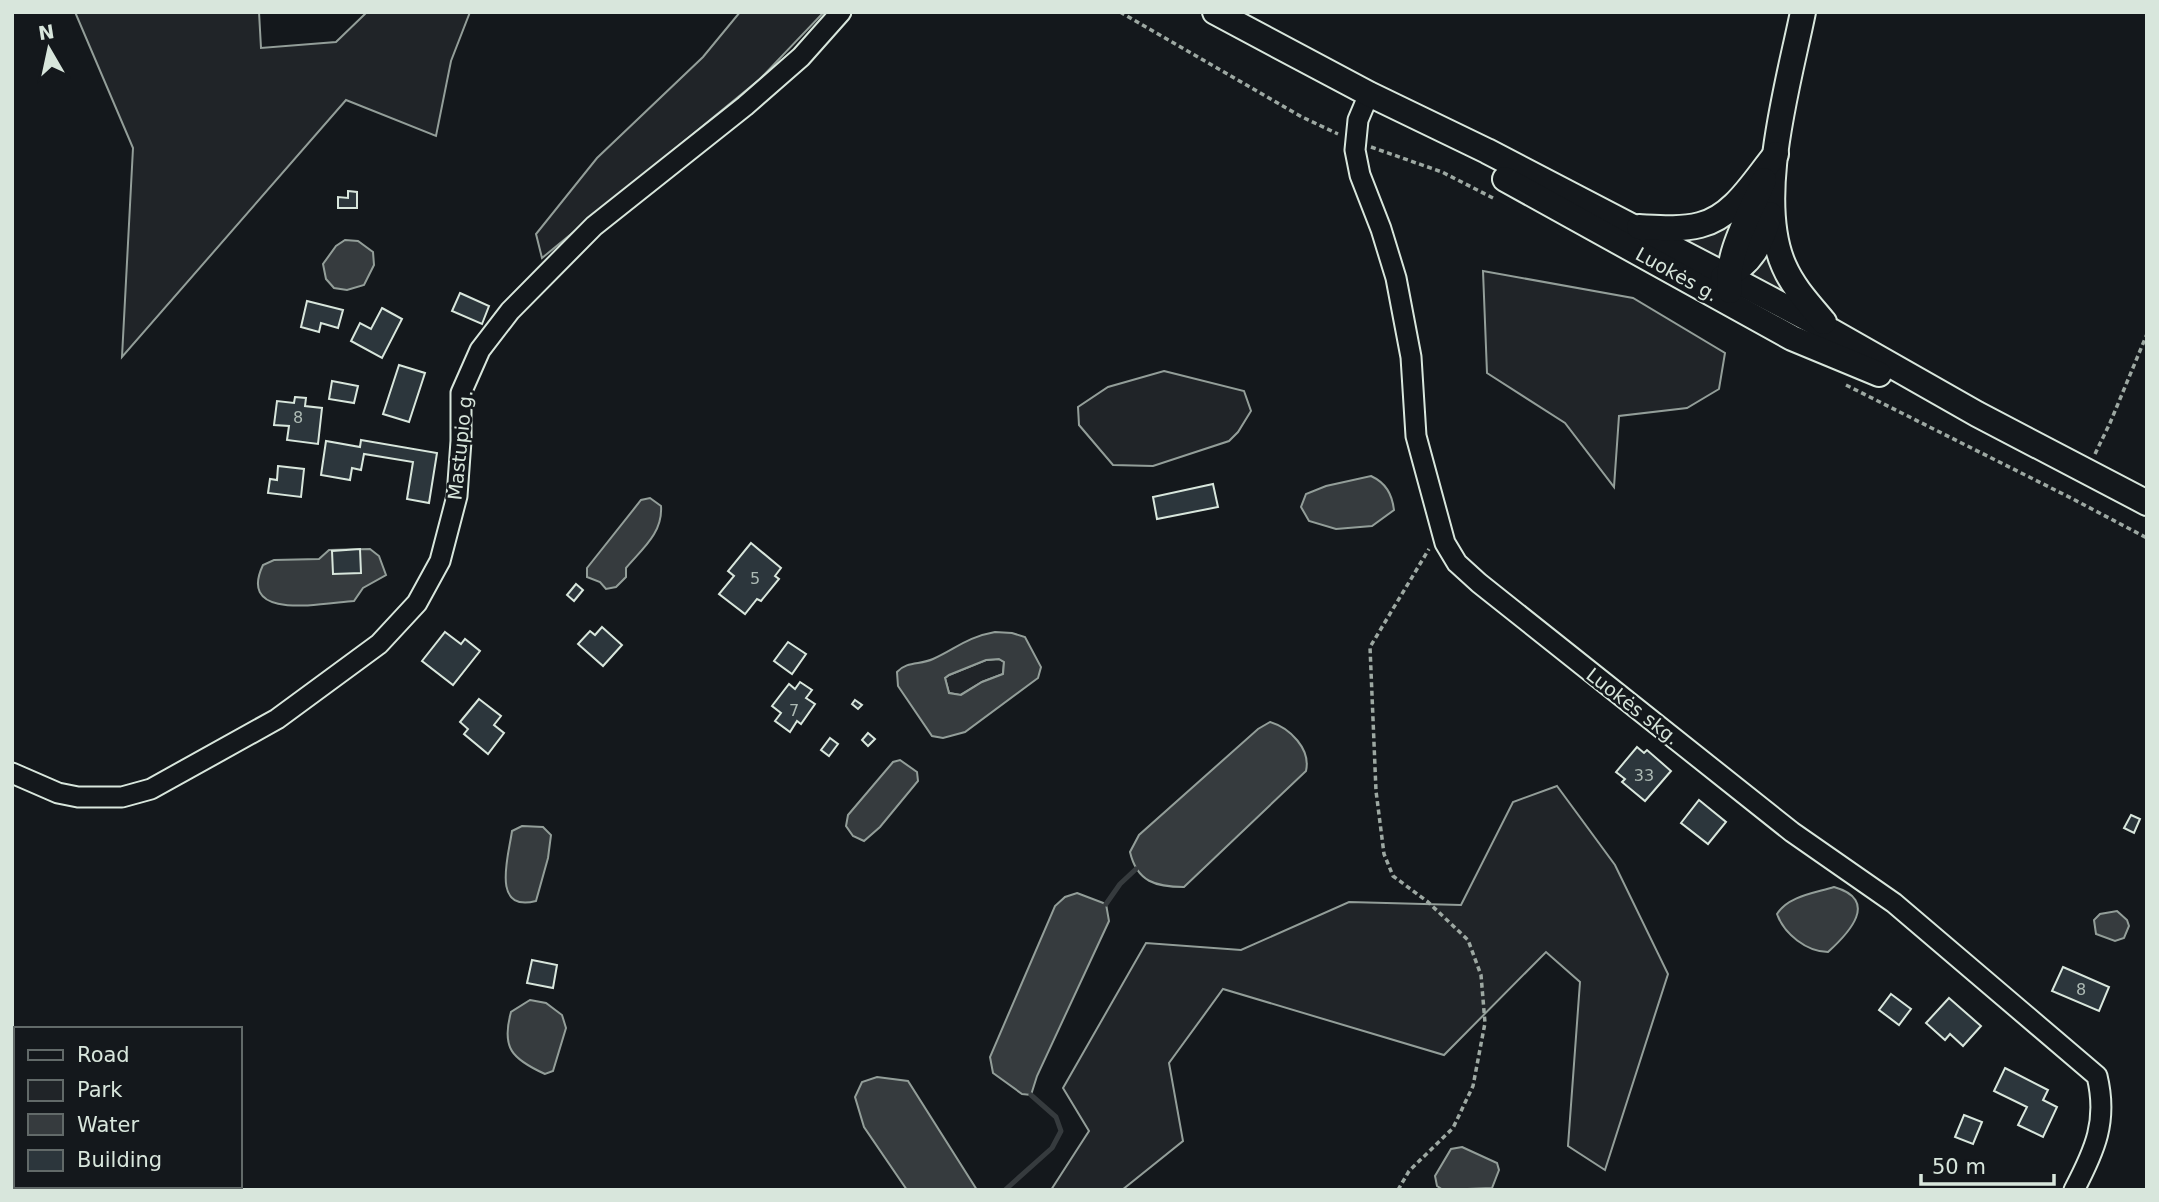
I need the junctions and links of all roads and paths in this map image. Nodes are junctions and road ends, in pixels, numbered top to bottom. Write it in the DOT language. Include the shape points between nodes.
graph roads {
  1 [pos="841,12"];
  2 [pos="1215,12"];
  3 [pos="1803,12"];
  4 [pos="1369,94"];
  5 [pos="1391,106"];
  6 [pos="1776,154"];
  7 [pos="1773,203"];
  8 [pos="1632,226"];
  9 [pos="1727,276"];
  10 [pos="1698,285"];
  11 [pos="1732,304"];
  12 [pos="1831,331"];
  13 [pos="2147,334"];
  14 [pos="1977,414"];
  15 [pos="2086,471"];
  16 [pos="2147,503"];
  17 [pos="1441,529"];
  18 [pos="12,773"];
  19 [pos="1398,1190"];
  20 [pos="2074,1190"];
  1 -- 18 [label="street, Mastupio g." via="792,65 745,106 594,226 510,311 480,350 461,393 457,496 440,561 417,603 379,644 277,719 152,789 122,797 78,797"];
  2 -- 4 [label="main road, Luokės g."];
  3 -- 6 [label="main road"];
  4 -- 5 [label="main road, Luokės g."];
  4 -- 17 [label="street, Luokės skg." via="1358,120 1355,150 1396,278 1411,358 1416,436"];
  5 -- 8 [label="main road, Luokės g."];
  5 -- 10 [label="main road, Luokės g." via="1480,165"];
  6 -- 7 [label="main road"];
  6 -- 8 [label="main road" via="1721,216 1701,225 1676,228"];
  6 -- 9 [label="main road"];
  7 -- 9 [label="main road" via="1756,252"];
  7 -- 12 [label="main road" via="1783,263"];
  8 -- 9 [label="main road, Luokės g."];
  9 -- 10 [label="main road"];
  9 -- 11 [label="main road"];
  9 -- 12 [label="main road, Luokės g."];
  10 -- 11 [label="main road, Luokės g."];
  11 -- 14 [label="main road, Luokės g." via="1792,338"];
  12 -- 14 [label="main road, Luokės g."];
  13 -- 15 [label="path"];
  14 -- 15 [label="main road, Luokės g."];
  15 -- 16 [label="main road, Luokės g."];
  17 -- 19 [label="path" via="1370,647 1376,791 1384,854 1392,876 1429,902 1468,940 1481,975 1485,1023 1473,1086 1453,1128 1409,1171"];
  17 -- 20 [label="street, Luokės skg." via="1457,563 1479,583 1792,832 1894,904 2097,1076 2101,1125 2094,1152"];
}
